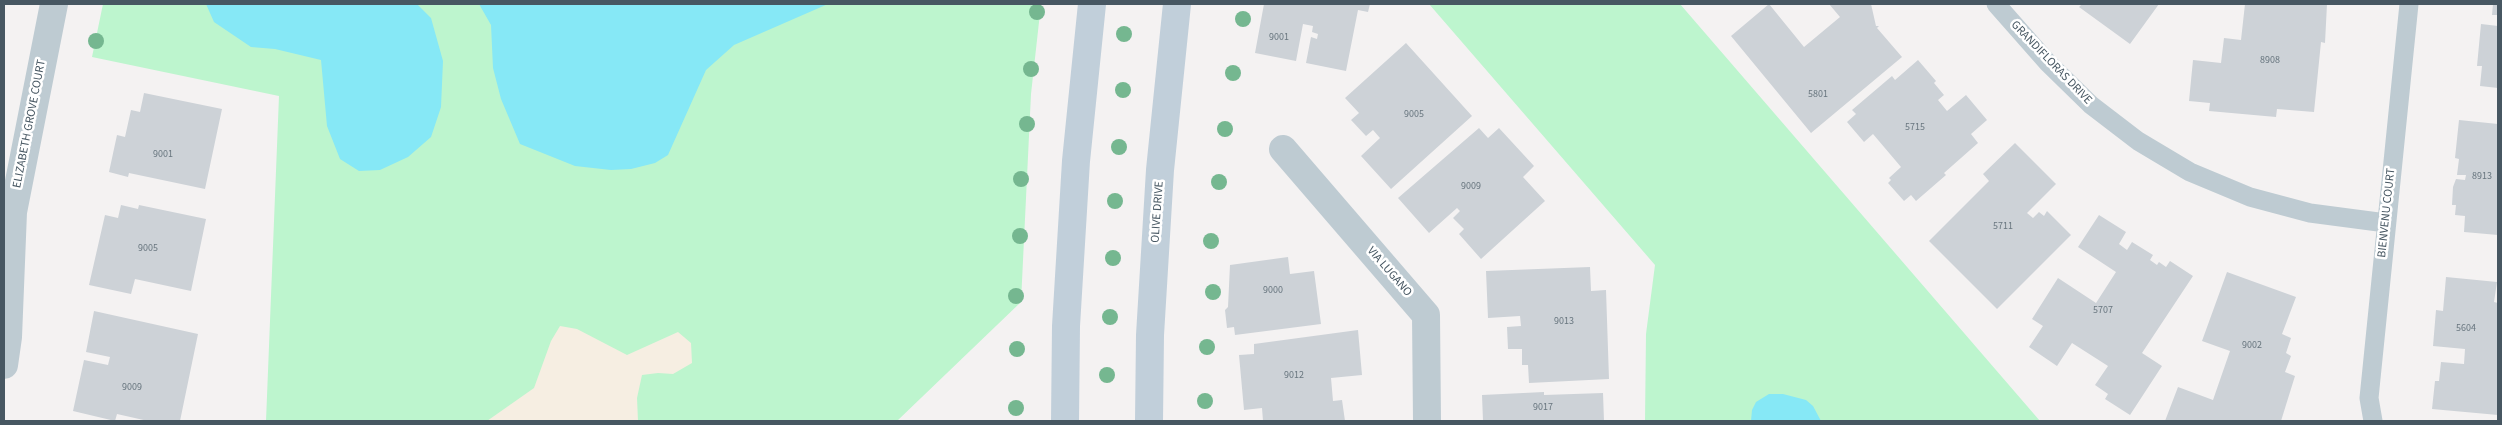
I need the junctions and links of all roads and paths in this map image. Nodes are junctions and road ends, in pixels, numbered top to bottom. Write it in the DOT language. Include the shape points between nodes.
graph roads {
  1 [pos="54,4"];
  2 [pos="1092,4"];
  3 [pos="1178,4"];
  4 [pos="1996,4"];
  5 [pos="2409,4"];
  6 [pos="1283,148"];
  7 [pos="2386,223"];
  8 [pos="4,365"];
  9 [pos="1065,421"];
  10 [pos="1149,421"];
  11 [pos="1427,421"];
  12 [pos="2373,421"];
  1 -- 8 [label="street, ELIZABETH GROVE COURT" via="13,212"];
  2 -- 9 [label="main road" via="1076,161 1066,326"];
  3 -- 10 [label="main road, OLIVE DRIVE" via="1160,170 1150,335"];
  4 -- 7 [label="lane, GRANDIFLORAS DRIVE" via="2048,63 2091,105 2138,141 2190,172 2250,197 2310,213"];
  5 -- 7 [label="lane, BIENVENU COURT"];
  6 -- 11 [label="street, VIA LUGANO" via="1426,316"];
  7 -- 12 [label="lane, BIENVENU COURT" via="2369,398"];
}
